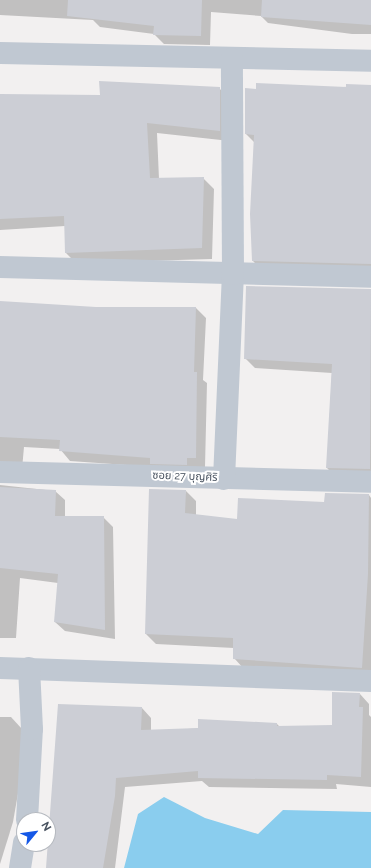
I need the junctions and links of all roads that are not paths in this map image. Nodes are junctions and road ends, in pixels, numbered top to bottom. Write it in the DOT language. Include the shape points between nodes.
graph roads {
  1 [pos="0,53"];
  2 [pos="232,58"];
  3 [pos="371,61"];
  4 [pos="0,267"];
  5 [pos="234,274"];
  6 [pos="371,277"];
  7 [pos="0,472"];
  8 [pos="224,479"];
  9 [pos="371,482"];
  10 [pos="0,668"];
  11 [pos="29,668"];
  12 [pos="371,681"];
  13 [pos="27,812"];
  14 [pos="22,852"];
  15 [pos="20,868"];
  1 -- 2 [label="street"];
  2 -- 3 [label="street"];
  2 -- 5 [label="street"];
  4 -- 5 [label="street"];
  5 -- 6 [label="street"];
  5 -- 8 [label="street"];
  7 -- 8 [label="street, ซอย 27 บุญศิริ"];
  8 -- 9 [label="street, ซอย 27 บุญศิริ"];
  10 -- 11 [label="street"];
  11 -- 12 [label="street"];
  11 -- 13 [label="street" via="32,729"];
  14 -- 15 [label="street"];
}
